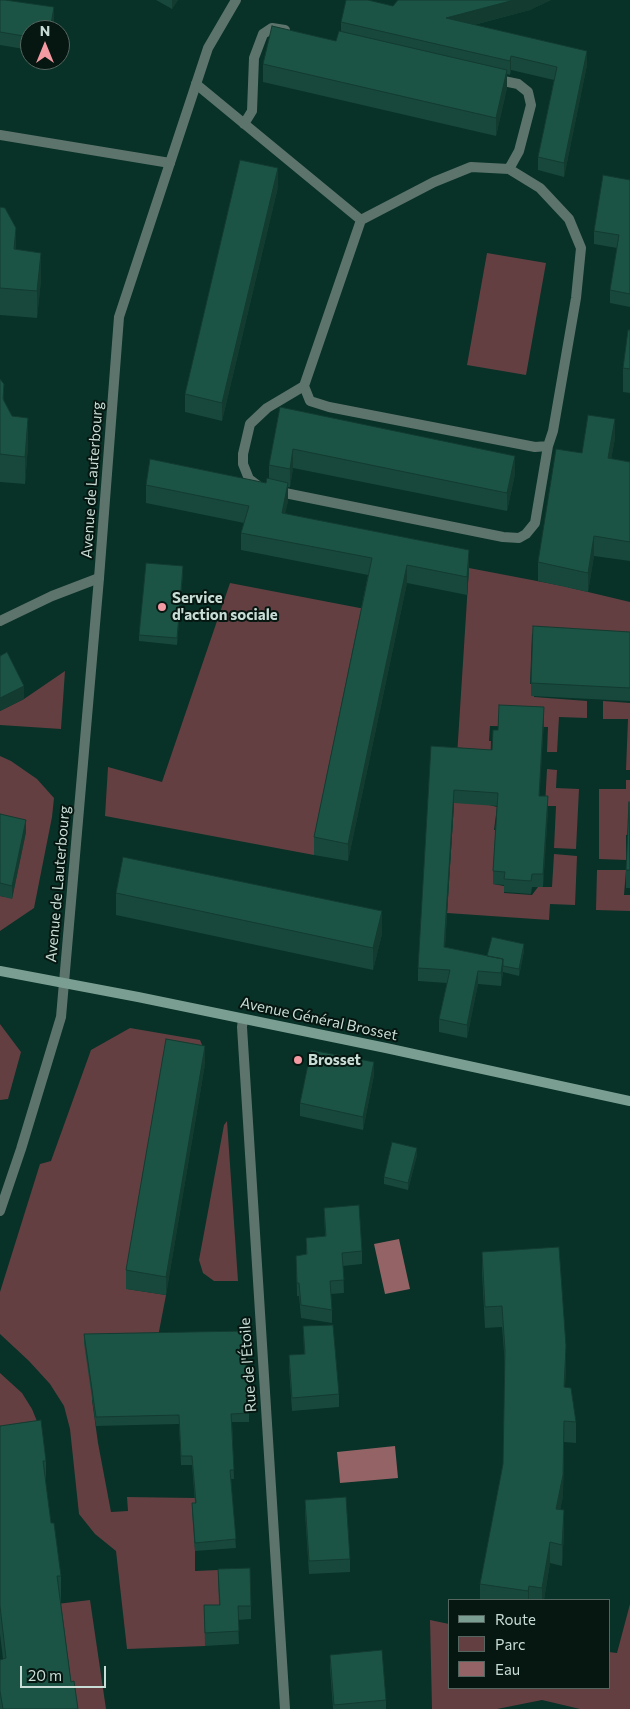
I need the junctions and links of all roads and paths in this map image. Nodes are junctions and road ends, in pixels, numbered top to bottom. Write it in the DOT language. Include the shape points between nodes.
graph roads {
  1 [pos="236,0"];
  2 [pos="291,31"];
  3 [pos="480,76"];
  4 [pos="196,84"];
  5 [pos="244,124"];
  6 [pos="0,135"];
  7 [pos="170,163"];
  8 [pos="509,169"];
  9 [pos="361,220"];
  10 [pos="304,386"];
  11 [pos="548,446"];
  12 [pos="100,578"];
  13 [pos="0,621"];
  14 [pos="0,971"];
  15 [pos="65,983"];
  16 [pos="244,1019"];
  17 [pos="630,1101"];
  18 [pos="0,1210"];
  19 [pos="286,1709"];
  1 -- 4 [label="street, Avenue de Lauterbourg" via="208,48"];
  2 -- 5 [label="street" via="272,28 263,34 254,58 252,111"];
  3 -- 8 [label="street" via="518,84 528,92 531,105 519,151"];
  4 -- 5 [label="street"];
  4 -- 7 [label="street, Avenue de Lauterbourg"];
  5 -- 9 [label="street"];
  6 -- 7 [label="street"];
  7 -- 12 [label="street, Avenue de Lauterbourg" via="119,317"];
  8 -- 9 [label="street" via="471,167 434,182"];
  8 -- 11 [label="street" via="540,188 569,219 581,248 576,298"];
  9 -- 10 [label="street"];
  10 -- 11 [label="street" via="310,401 329,407 535,447"];
  10 -- 11 [label="street" via="268,408 250,424 243,464 249,479 260,488 519,538 535,523"];
  12 -- 13 [label="street"];
  12 -- 15 [label="street, Avenue de Lauterbourg"];
  14 -- 15 [label="main road, Avenue Général Brosset"];
  15 -- 16 [label="main road, Avenue Général Brosset"];
  15 -- 18 [label="street, Avenue de Lauterbourg" via="61,1017"];
  16 -- 17 [label="main road, Avenue Général Brosset"];
  16 -- 19 [label="street, Rue de l'Étoile"];
}
